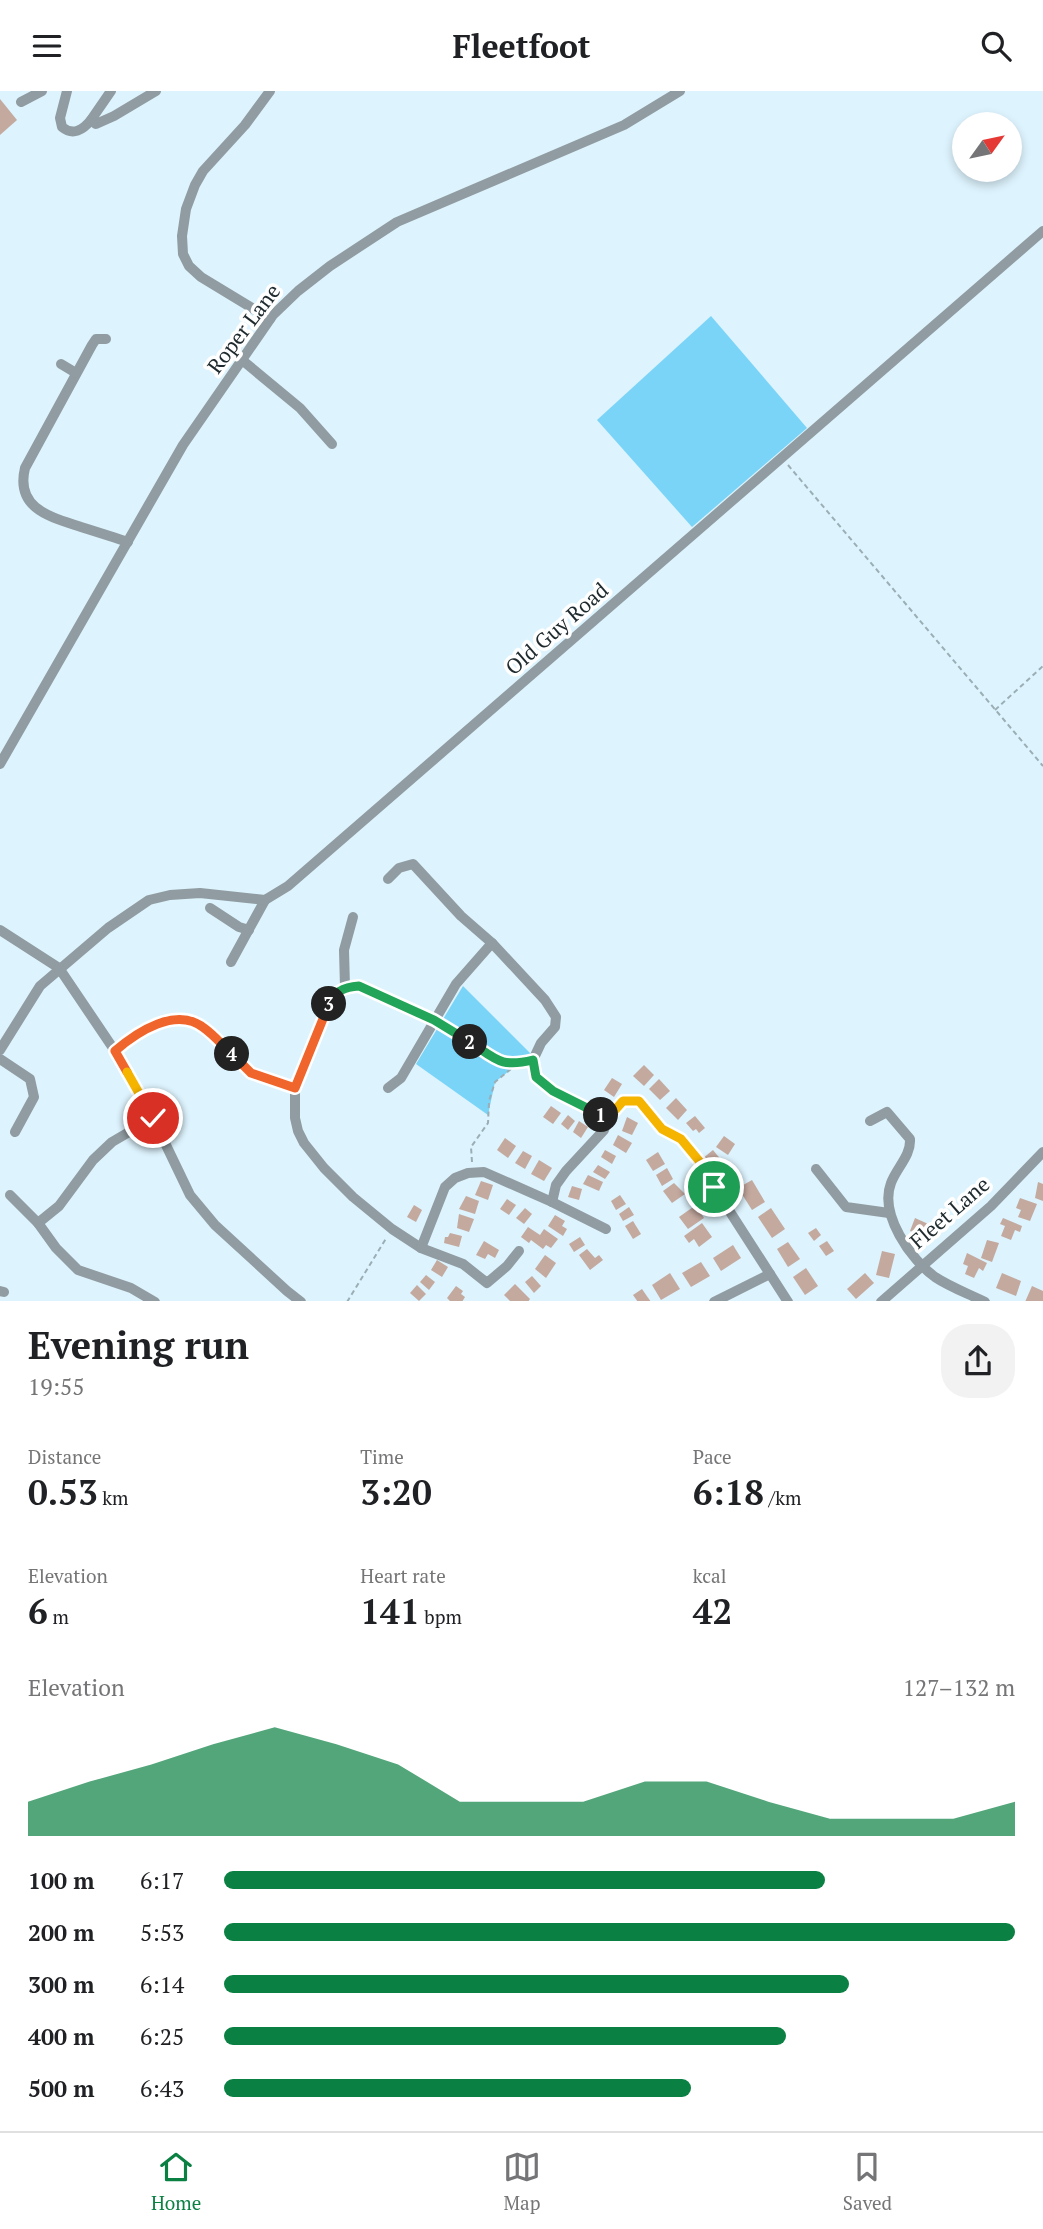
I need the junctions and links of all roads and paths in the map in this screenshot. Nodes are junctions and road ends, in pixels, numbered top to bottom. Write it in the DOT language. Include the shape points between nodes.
graph roads {
  1 [pos="42,91"];
  2 [pos="67,91"];
  3 [pos="111,91"];
  4 [pos="156,91"];
  5 [pos="270,91"];
  6 [pos="680,91"];
  7 [pos="21,101"];
  8 [pos="91,120"];
  9 [pos="1043,232"];
  10 [pos="270,319"];
  11 [pos="106,339"];
  12 [pos="242,360"];
  13 [pos="61,364"];
  14 [pos="76,373"];
  15 [pos="332,444"];
  16 [pos="782,457"];
  17 [pos="128,542"];
  18 [pos="1043,666"];
  19 [pos="995,710"];
  20 [pos="0,764"];
  21 [pos="1043,766"];
  22 [pos="388,879"];
  23 [pos="265,900"];
  24 [pos="211,908"];
  25 [pos="353,917"];
  26 [pos="0,930"];
  27 [pos="249,930"];
  28 [pos="492,943"];
  29 [pos="231,962"];
  30 [pos="59,968"];
  31 [pos="345,987"];
  32 [pos="434,1020"];
  33 [pos="0,1050"];
  34 [pos="115,1051"];
  35 [pos="0,1059"];
  36 [pos="533,1060"];
  37 [pos="517,1064"];
  38 [pos="295,1088"];
  39 [pos="388,1088"];
  40 [pos="153,1118"];
  41 [pos="608,1118"];
  42 [pos="870,1121"];
  43 [pos="662,1129"];
  44 [pos="15,1132"];
  45 [pos="1043,1152"];
  46 [pos="816,1169"];
  47 [pos="474,1173"];
  48 [pos="714,1187"];
  49 [pos="10,1195"];
  50 [pos="552,1202"];
  51 [pos="889,1213"];
  52 [pos="38,1223"];
  53 [pos="392,1229"];
  54 [pos="606,1229"];
  55 [pos="421,1248"];
  56 [pos="519,1251"];
  57 [pos="921,1265"];
  58 [pos="770,1274"];
  59 [pos="287,1291"];
  60 [pos="155,1301"];
  61 [pos="280,1301"];
  62 [pos="301,1301"];
  63 [pos="347,1301"];
  64 [pos="715,1301"];
  65 [pos="788,1301"];
  66 [pos="881,1301"];
  67 [pos="985,1301"];
  1 -- 7 [label="street"];
  2 -- 8 [label="street" via="62,127 75,131"];
  3 -- 8 [label="street"];
  4 -- 8 [label="street" via="114,116 96,124"];
  5 -- 10 [label="street" via="199,178 186,209 182,236 189,266"];
  6 -- 10 [label="street, Roper Lane" via="624,125 397,222 319,274"];
  9 -- 16 [label="street, Old Guy Road"];
  10 -- 12 [label="street, Roper Lane"];
  11 -- 14 [label="street" via="96,339"];
  12 -- 15 [label="street" via="300,408"];
  12 -- 17 [label="street, Roper Lane" via="183,445"];
  13 -- 14 [label="street"];
  14 -- 17 [label="street" via="25,468 24,492 45,515"];
  16 -- 19 [label="path"];
  16 -- 23 [label="street, Old Guy Road" via="288,886"];
  17 -- 20 [label="street, Roper Lane"];
  18 -- 19 [label="path"];
  19 -- 21 [label="path"];
  22 -- 28 [label="street" via="399,868 413,864"];
  23 -- 27 [label="street"];
  23 -- 30 [label="street" via="200,893 149,900"];
  24 -- 27 [label="street"];
  25 -- 31 [label="street" via="344,950"];
  26 -- 30 [label="street"];
  27 -- 29 [label="street"];
  28 -- 32 [label="street" via="456,983"];
  28 -- 36 [label="street" via="556,1017 555,1027"];
  30 -- 33 [label="street" via="40,986"];
  30 -- 34 [label="street"];
  31 -- 32 [label="street" via="378,993"];
  31 -- 38 [label="street" via="332,997"];
  32 -- 37 [label="path" via="503,1064"];
  32 -- 39 [label="street" via="401,1077"];
  34 -- 38 [label="street" via="149,1027 177,1019 202,1025 251,1073"];
  34 -- 40 [label="street"];
  35 -- 44 [label="street" via="30,1079 34,1097"];
  36 -- 37 [label="path"];
  36 -- 41 [label="street" via="536,1077 553,1091"];
  37 -- 47 [label="path" via="495,1082 488,1123 471,1147"];
  38 -- 53 [label="street" via="295,1118 304,1143 353,1197"];
  40 -- 52 [label="street" via="93,1160 59,1206"];
  40 -- 59 [label="street" via="190,1195 215,1225"];
  41 -- 43 [label="street" via="623,1101 639,1101"];
  41 -- 50 [label="street" via="604,1130 556,1185"];
  42 -- 51 [label="street" via="890,1107 910,1139 911,1149 890,1185"];
  43 -- 48 [label="path" via="681,1139"];
  45 -- 57 [label="street, Fleet Lane" via="991,1206"];
  46 -- 51 [label="street" via="846,1207"];
  47 -- 50 [label="street" via="484,1172"];
  47 -- 55 [label="street" via="455,1178 446,1187"];
  48 -- 58 [label="street"];
  49 -- 52 [label="street"];
  50 -- 54 [label="street"];
  51 -- 57 [label="street"];
  52 -- 60 [label="street" via="78,1270"];
  53 -- 55 [label="street"];
  53 -- 63 [label="path"];
  55 -- 56 [label="street" via="463,1264 487,1283"];
  57 -- 66 [label="street, Fleet Lane"];
  57 -- 67 [label="street" via="936,1278"];
  58 -- 64 [label="street"];
  58 -- 65 [label="street"];
  59 -- 61 [label="street"];
  59 -- 62 [label="street"];
}
